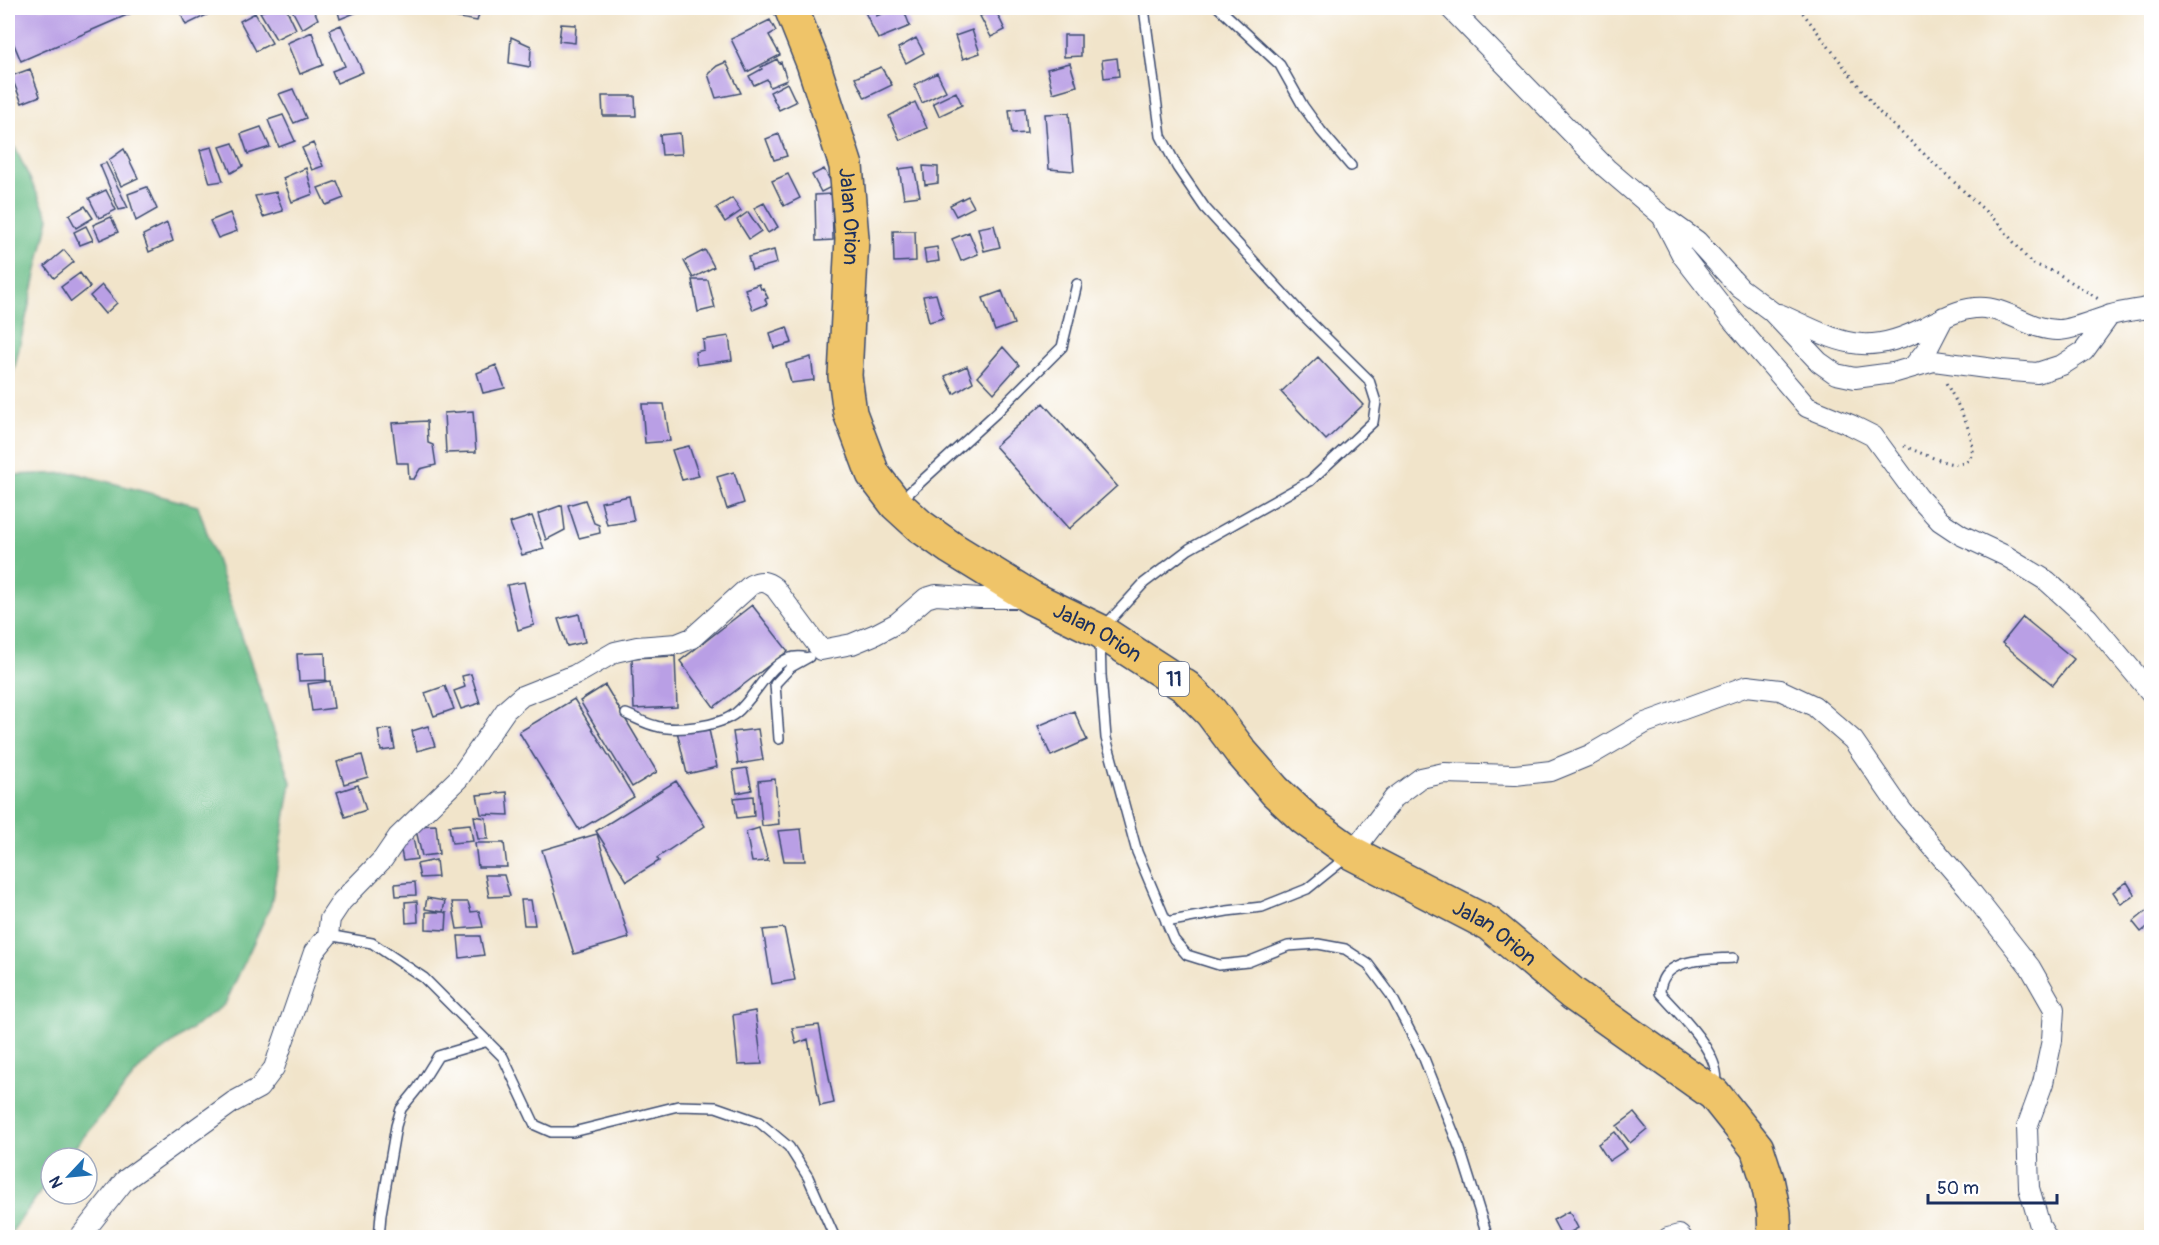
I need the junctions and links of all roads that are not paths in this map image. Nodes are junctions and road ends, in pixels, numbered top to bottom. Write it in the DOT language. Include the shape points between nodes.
graph roads {
  1 [pos="791,8"];
  2 [pos="1144,8"];
  3 [pos="1219,8"];
  4 [pos="1450,8"];
  5 [pos="1351,166"];
  6 [pos="1662,216"];
  7 [pos="1077,284"];
  8 [pos="2151,308"];
  9 [pos="1771,311"];
  10 [pos="2114,314"];
  11 [pos="1944,317"];
  12 [pos="1913,367"];
  13 [pos="896,504"];
  14 [pos="1032,598"];
  15 [pos="1100,631"];
  16 [pos="814,654"];
  17 [pos="2151,694"];
  18 [pos="627,714"];
  19 [pos="779,739"];
  20 [pos="1352,853"];
  21 [pos="1166,922"];
  22 [pos="328,935"];
  23 [pos="1733,958"];
  24 [pos="488,1041"];
  25 [pos="1714,1094"];
  26 [pos="79,1238"];
  27 [pos="379,1238"];
  28 [pos="835,1238"];
  29 [pos="1488,1238"];
  30 [pos="1668,1238"];
  31 [pos="1682,1238"];
  32 [pos="1776,1238"];
  33 [pos="2047,1238"];
  1 -- 13 [label="highway, Jalan Orion / 11" via="846,166 852,238 845,376 850,413 873,474"];
  2 -- 15 [label="lane" via="1161,136 1177,167 1205,208 1369,380 1376,402 1373,422 1310,481 1189,549 1144,583"];
  3 -- 5 [label="lane" via="1280,64 1315,123"];
  4 -- 6 [label="street" via="1606,168"];
  6 -- 9 [label="street" via="1696,241 1740,288"];
  6 -- 17 [label="street" via="1682,255 1807,407 1873,436 1940,521 2047,581 2088,618"];
  7 -- 13 [label="lane" via="1062,347"];
  8 -- 10 [label="street"];
  9 -- 11 [label="street" via="1853,345 1904,338"];
  9 -- 12 [label="street" via="1819,362 1836,374 1855,378"];
  10 -- 11 [label="street" via="2060,331 1985,308 1961,310"];
  10 -- 12 [label="street" via="2084,351 2062,365 2037,373 1934,361"];
  11 -- 12 [label="street"];
  13 -- 14 [label="highway, Jalan Orion / 11" via="951,548"];
  14 -- 15 [label="highway, Jalan Orion / 11"];
  14 -- 16 [label="street" via="936,595 876,634"];
  15 -- 20 [label="highway, Jalan Orion / 11" via="1186,687 1275,791"];
  15 -- 21 [label="lane" via="1106,738 1137,852"];
  16 -- 18 [label="lane" via="787,658 775,667 750,700 726,719 668,728"];
  16 -- 19 [label="lane" via="791,667 775,684"];
  16 -- 22 [label="street" via="775,588 758,581 692,638 676,644 637,646 615,652 575,675 522,696 506,710 459,778 398,837 383,859 342,901 330,919"];
  20 -- 21 [label="lane" via="1307,890 1262,907"];
  20 -- 25 [label="highway, Jalan Orion / 11" via="1489,924 1573,994"];
  20 -- 33 [label="street" via="1394,798 1421,777 1444,773 1515,776 1551,771 1590,755 1645,723 1747,686 1780,690 1814,706 1852,740 1902,811 2030,967 2054,1009 2043,1083 2027,1127 2030,1188"];
  21 -- 29 [label="lane" via="1187,955 1219,965 1248,962 1288,946 1318,944 1345,949 1368,964 1391,994 1424,1056 1460,1149"];
  22 -- 24 [label="lane" via="372,943 424,978"];
  22 -- 26 [label="street" via="314,952 274,1068 259,1088 233,1102 125,1180"];
  23 -- 25 [label="lane" via="1677,965 1660,985 1660,993 1706,1047 1718,1079"];
  24 -- 27 [label="lane" via="438,1056 401,1109"];
  24 -- 28 [label="lane" via="503,1057 535,1125 551,1132 573,1132 678,1106 716,1107 759,1122 789,1147 808,1177"];
  25 -- 32 [label="highway, Jalan Orion / 11" via="1757,1149 1767,1179"];
  30 -- 31 [label="street"];
}
